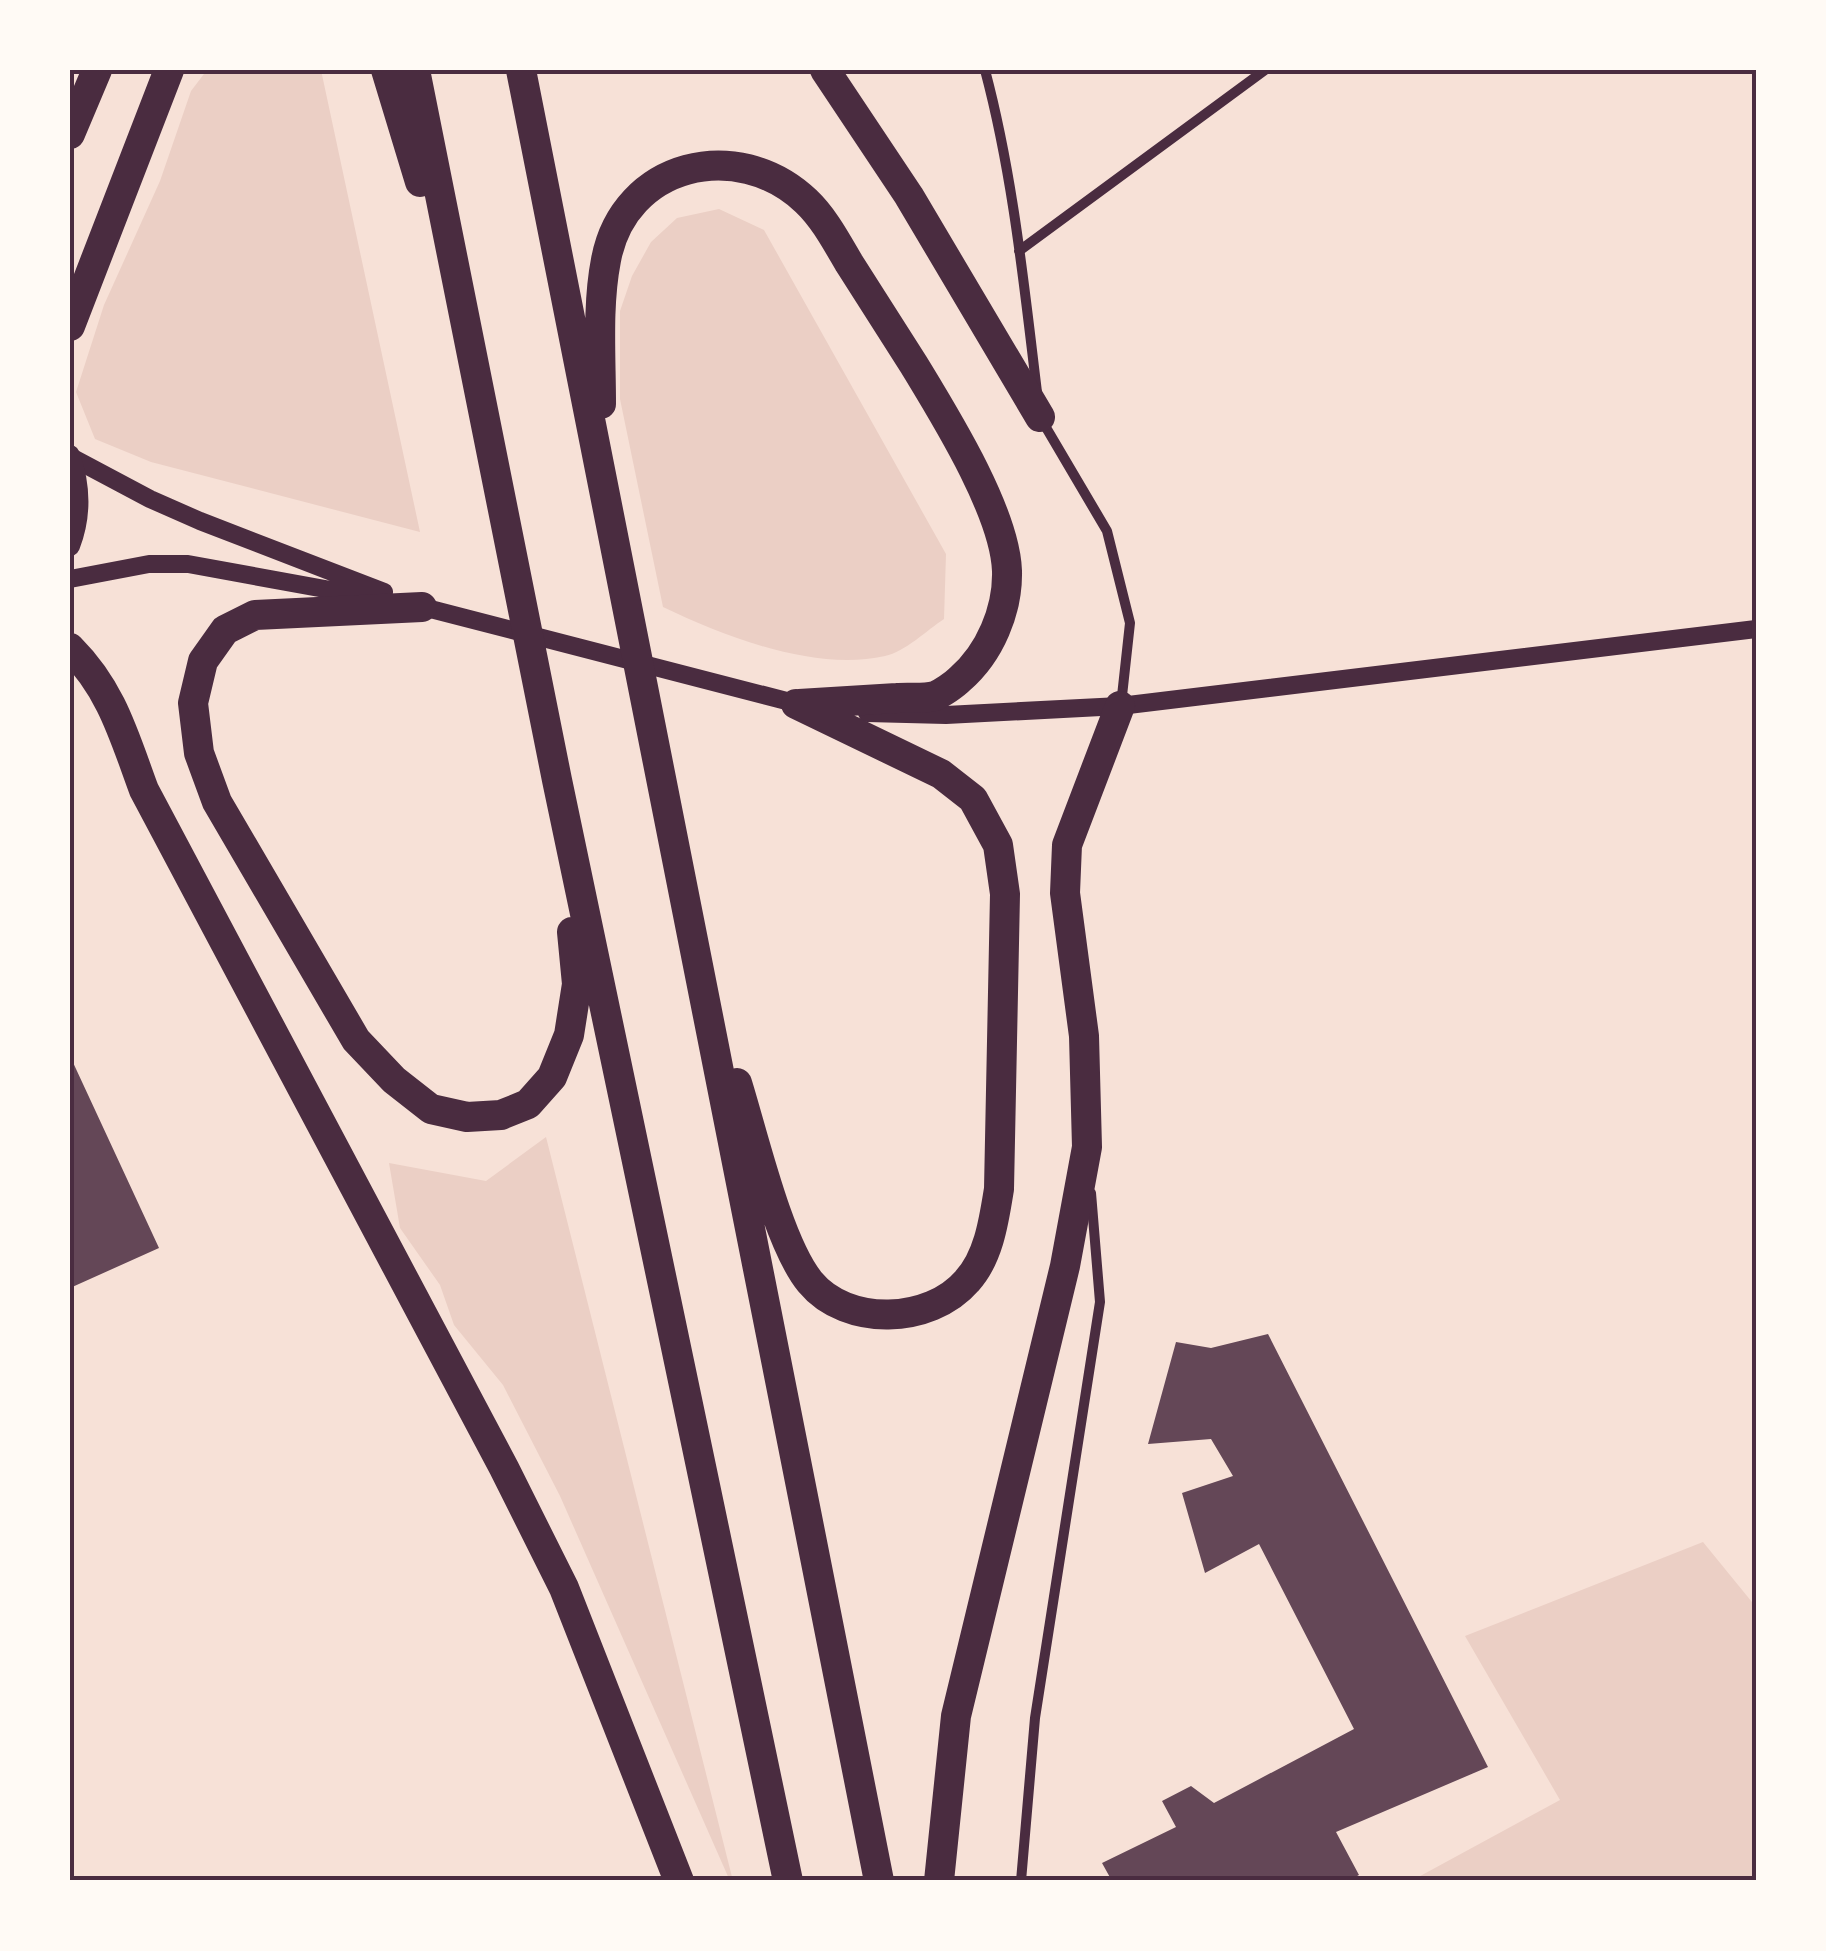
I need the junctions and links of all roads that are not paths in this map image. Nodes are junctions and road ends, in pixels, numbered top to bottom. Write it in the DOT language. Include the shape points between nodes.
graph roads {
  1 [pos="97,70"];
  2 [pos="169,70"];
  3 [pos="386,70"];
  4 [pos="414,70"];
  5 [pos="521,70"];
  6 [pos="825,70"];
  7 [pos="984,70"];
  8 [pos="1265,70"];
  9 [pos="70,134"];
  10 [pos="1020,250"];
  11 [pos="70,326"];
  12 [pos="474,363"];
  13 [pos="1040,417"];
  14 [pos="70,456"];
  15 [pos="602,471"];
  16 [pos="70,546"];
  17 [pos="70,579"];
  18 [pos="429,608"];
  19 [pos="1756,629"];
  20 [pos="70,648"];
  21 [pos="790,702"];
  22 [pos="1120,706"];
  23 [pos="557,780"];
  24 [pos="692,942"];
  25 [pos="1087,1147"];
  26 [pos="680,1881"];
  27 [pos="788,1881"];
  28 [pos="880,1881"];
  29 [pos="939,1881"];
  30 [pos="1022,1881"];
  1 -- 9 [label="highway"];
  2 -- 11 [label="highway"];
  3 -- 12 [label="highway"];
  4 -- 12 [label="highway"];
  5 -- 15 [label="highway"];
  6 -- 13 [label="highway" via="909,196"];
  7 -- 10 [label="street"];
  8 -- 10 [label="street"];
  10 -- 13 [label="street"];
  12 -- 23 [label="highway"];
  13 -- 22 [label="street" via="1107,531 1130,623"];
  14 -- 16 [label="main road" via="80,495"];
  14 -- 18 [label="street" via="150,499"];
  15 -- 21 [label="highway" via="602,310 606,259 618,224 634,203 682,170 736,164 783,184 821,217 927,387 974,474 1001,536 1007,570 994,632 960,680 934,696"];
  15 -- 24 [label="highway"];
  17 -- 18 [label="street" via="188,564"];
  18 -- 21 [label="street"];
  18 -- 23 [label="highway" via="256,615 225,630 204,661 193,703 199,753 217,802 356,1040 432,1109 501,1115 528,1104 552,1078 570,1035 577,984"];
  19 -- 22 [label="street"];
  20 -- 26 [label="highway" via="112,702 144,790 556,1571"];
  21 -- 22 [label="street" via="946,716"];
  21 -- 24 [label="highway" via="941,774 973,799 998,845 1006,894 1000,1189 981,1259 949,1296 896,1315 862,1312 811,1284 782,1222"];
  22 -- 25 [label="highway" via="1066,844"];
  23 -- 27 [label="highway"];
  24 -- 28 [label="highway"];
  25 -- 29 [label="highway" via="1065,1266 956,1716"];
  25 -- 30 [label="street" via="1100,1302 1034,1718"];
}
